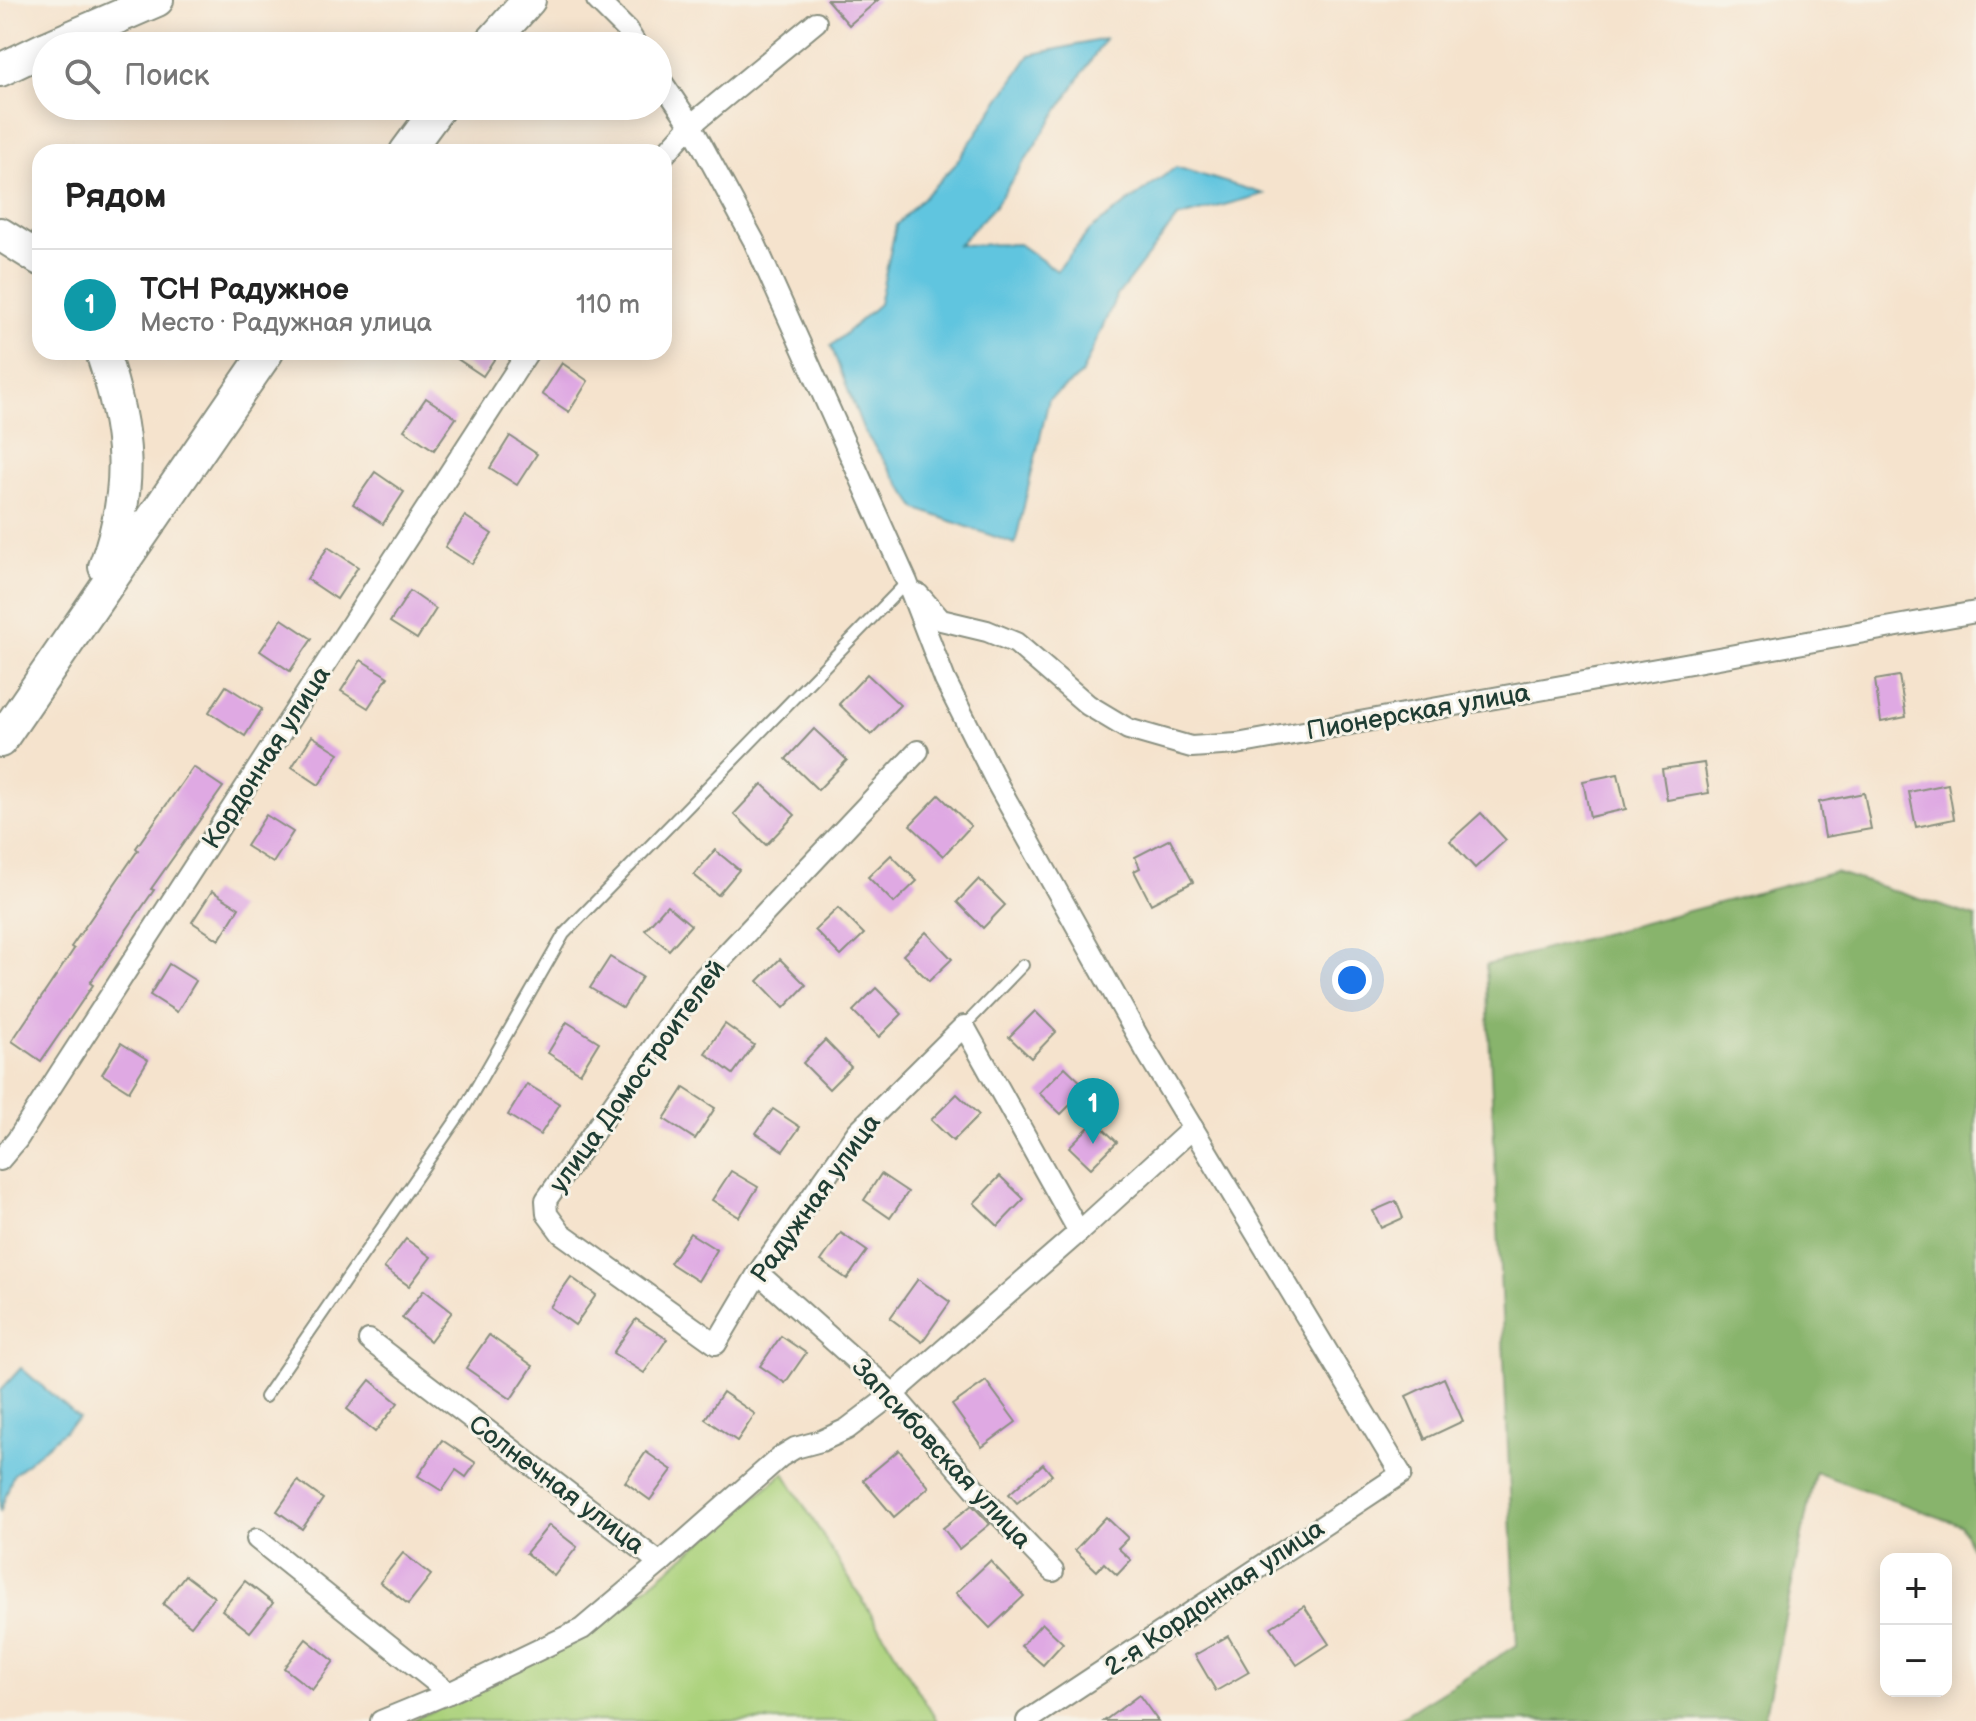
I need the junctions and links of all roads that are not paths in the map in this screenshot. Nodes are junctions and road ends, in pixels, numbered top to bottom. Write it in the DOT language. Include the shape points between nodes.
graph roads {
  1 [pos="157,0"];
  2 [pos="529,0"];
  3 [pos="597,0"];
  4 [pos="816,22"];
  5 [pos="83,32"];
  6 [pos="500,32"];
  7 [pos="628,32"];
  8 [pos="32,55"];
  9 [pos="0,70"];
  10 [pos="672,97"];
  11 [pos="430,120"];
  12 [pos="691,125"];
  13 [pos="412,144"];
  14 [pos="672,146"];
  15 [pos="0,234"];
  16 [pos="32,254"];
  17 [pos="105,360"];
  18 [pos="261,360"];
  19 [pos="523,360"];
  20 [pos="907,582"];
  21 [pos="1976,612"];
  22 [pos="83,618"];
  23 [pos="0,741"];
  24 [pos="918,751"];
  25 [pos="1023,965"];
  26 [pos="964,1026"];
  27 [pos="1193,1128"];
  28 [pos="0,1160"];
  29 [pos="1079,1232"];
  30 [pos="561,1233"];
  31 [pos="758,1273"];
  32 [pos="369,1340"];
  33 [pos="893,1394"];
  34 [pos="265,1397"];
  35 [pos="257,1539"];
  36 [pos="660,1563"];
  37 [pos="1053,1571"];
  38 [pos="449,1693"];
  39 [pos="381,1721"];
  40 [pos="1027,1721"];
  1 -- 5 [label="main road"];
  2 -- 6 [label="main road"];
  3 -- 7 [label="street"];
  4 -- 12 [label="street"];
  8 -- 9 [label="main road"];
  10 -- 12 [label="street"];
  11 -- 13 [label="main road"];
  12 -- 14 [label="street"];
  12 -- 20 [label="street" via="754,241"];
  15 -- 16 [label="main road"];
  17 -- 22 [label="main road" via="123,434 125,491 106,566"];
  18 -- 22 [label="main road"];
  19 -- 28 [label="street, Кордонная улица"];
  20 -- 21 [label="street, Пионерская улица" via="941,620 1016,643 1088,705 1128,729 1191,747 1237,744"];
  20 -- 27 [label="street" via="945,680 998,785"];
  20 -- 34 [label="lane" via="564,934 465,1107"];
  22 -- 23 [label="main road"];
  24 -- 30 [label="street, улица Домостроителей" via="698,984 546,1200 547,1214"];
  25 -- 26 [label="lane"];
  26 -- 29 [label="street"];
  26 -- 31 [label="street, Радужная улица" via="858,1131"];
  27 -- 29 [label="street"];
  27 -- 40 [label="street, 2-я Кордонная улица" via="1401,1474"];
  29 -- 33 [label="street"];
  30 -- 31 [label="street, Радужная улица" via="716,1344"];
  31 -- 33 [label="street, Запсибовская улица"];
  32 -- 36 [label="street, Солнечная улица"];
  33 -- 36 [label="street" via="847,1429 780,1457"];
  33 -- 37 [label="street, Запсибовская улица"];
  35 -- 38 [label="street"];
  36 -- 38 [label="street, Солнечная улица" via="582,1629"];
  38 -- 39 [label="street, Солнечная улица"];
}
